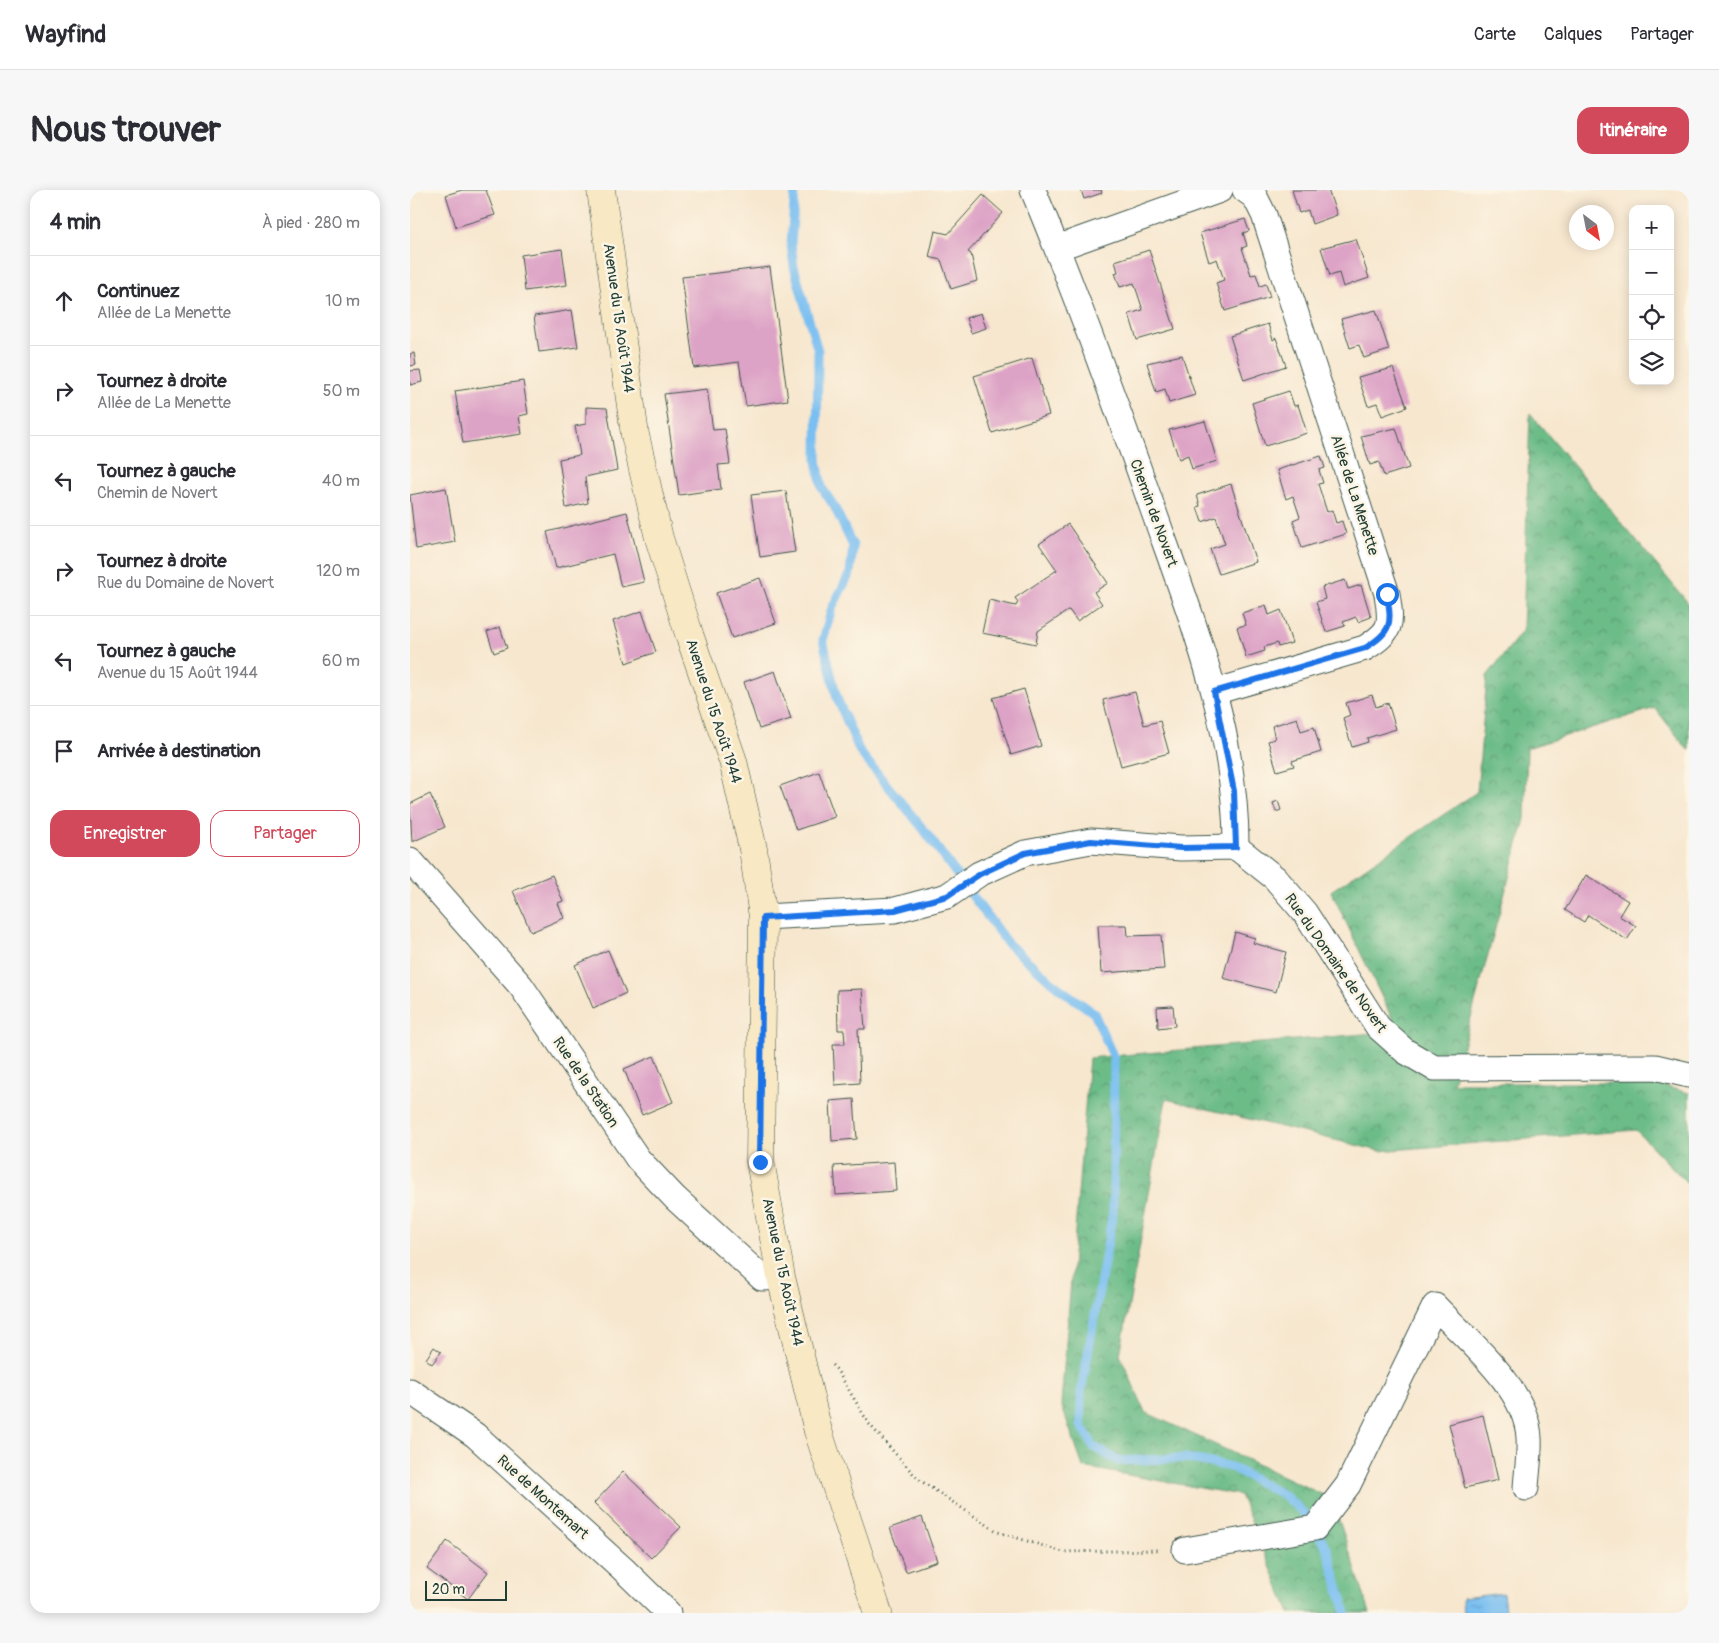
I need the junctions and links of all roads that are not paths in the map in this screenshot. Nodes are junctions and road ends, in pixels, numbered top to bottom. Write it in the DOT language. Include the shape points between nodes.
graph roads {
  1 [pos="601,190"];
  2 [pos="1033,190"];
  3 [pos="1220,190"];
  4 [pos="1245,190"];
  5 [pos="1058,248"];
  6 [pos="1214,692"];
  7 [pos="1236,847"];
  8 [pos="410,860"];
  9 [pos="763,918"];
  10 [pos="1689,1075"];
  11 [pos="781,1277"];
  12 [pos="410,1391"];
  13 [pos="1526,1488"];
  14 [pos="1184,1550"];
  15 [pos="668,1613"];
  16 [pos="878,1613"];
  1 -- 9 [label="main road, Avenue du 15 Août 1944" via="635,435 662,547 733,760 753,849"];
  2 -- 5 [label="street, Chemin de Novert"];
  3 -- 5 [label="street"];
  4 -- 6 [label="street, Allée de La Menette" via="1255,197 1264,214 1387,594 1391,620 1383,637 1365,648"];
  5 -- 6 [label="street, Chemin de Novert" via="1206,659"];
  6 -- 7 [label="street, Chemin de Novert" via="1234,791"];
  7 -- 9 [label="street" via="1181,848 1091,841 1025,853 980,874 947,896 895,910"];
  7 -- 10 [label="street, Rue du Domaine de Novert" via="1275,878 1305,913 1378,1026 1405,1051 1434,1068 1655,1067"];
  8 -- 11 [label="street, Rue de la Station" via="521,986 638,1159 675,1198 762,1278"];
  9 -- 11 [label="main road, Avenue du 15 Août 1944" via="760,1162"];
  11 -- 16 [label="main road, Avenue du 15 Août 1944" via="818,1431"];
  12 -- 15 [label="street, Rue de Montemart" via="475,1435"];
  13 -- 14 [label="street" via="1529,1436 1520,1402 1506,1382 1435,1306 1348,1485 1315,1528"];
}
